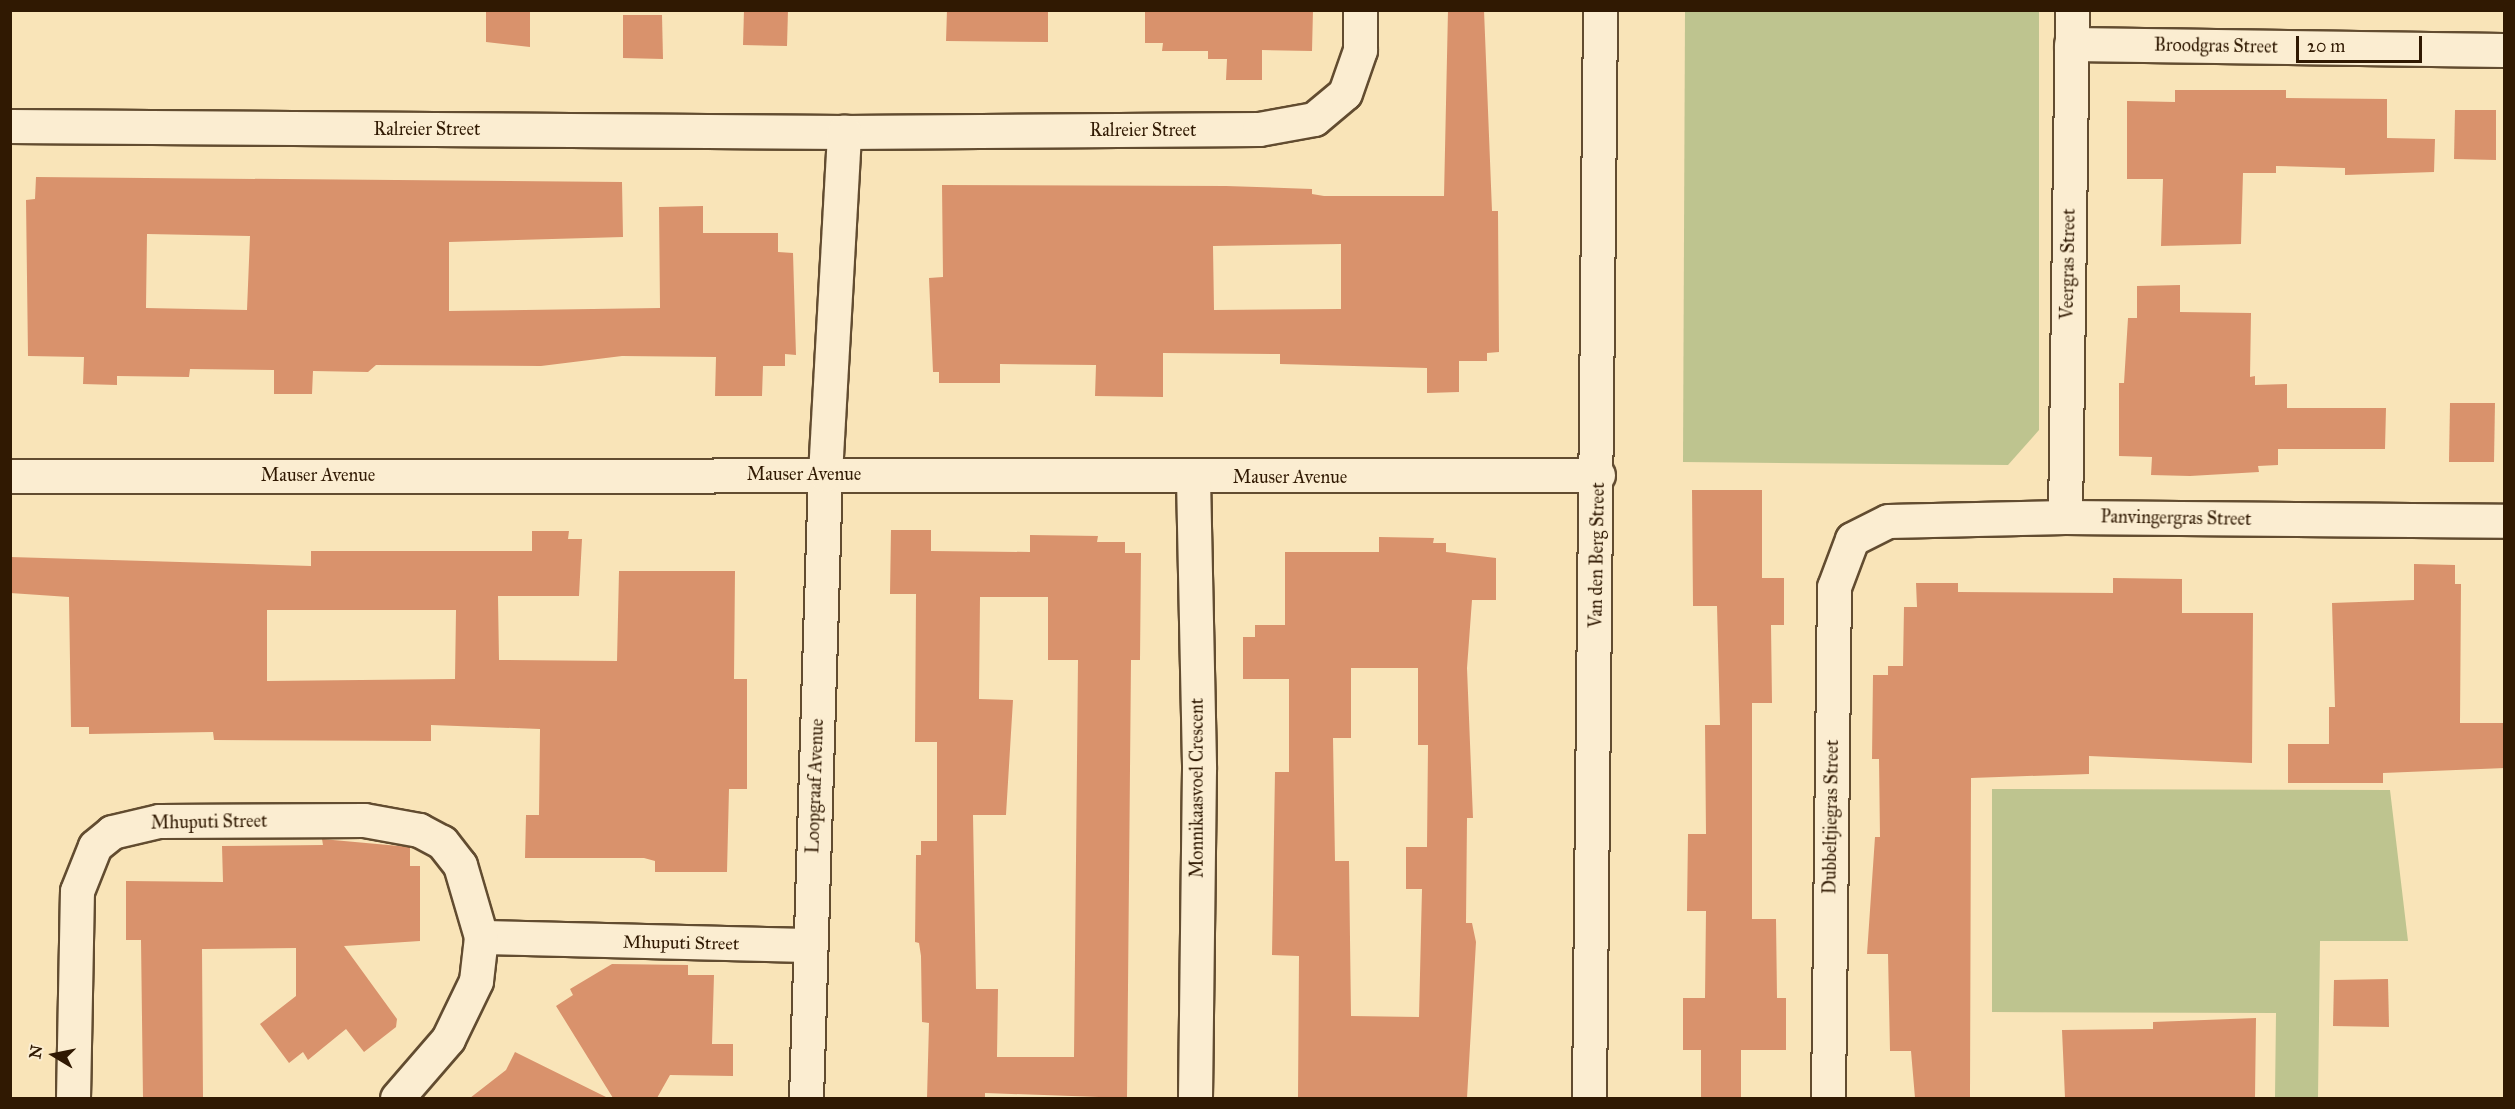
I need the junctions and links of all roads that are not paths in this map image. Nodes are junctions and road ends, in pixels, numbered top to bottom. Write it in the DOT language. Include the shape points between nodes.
graph roads {
  1 [pos="1360,10"];
  2 [pos="1600,10"];
  3 [pos="2072,10"];
  4 [pos="2071,44"];
  5 [pos="2505,50"];
  6 [pos="10,126"];
  7 [pos="844,132"];
  8 [pos="825,474"];
  9 [pos="1598,475"];
  10 [pos="10,476"];
  11 [pos="1192,478"];
  12 [pos="2065,517"];
  13 [pos="2505,520"];
  14 [pos="1852,539"];
  15 [pos="481,937"];
  16 [pos="810,945"];
  17 [pos="73,1098"];
  18 [pos="397,1098"];
  19 [pos="806,1098"];
  20 [pos="1195,1098"];
  21 [pos="1589,1098"];
  22 [pos="1828,1098"];
  1 -- 7 [label="street, Ralreier Street" via="1360,50 1345,93 1314,118 1290,126"];
  2 -- 9 [label="street, Van den Berg Street"];
  3 -- 4 [label="street, Veergras Street"];
  4 -- 5 [label="street, Broodgras Street"];
  4 -- 12 [label="street, Veergras Street"];
  6 -- 7 [label="street, Ralreier Street"];
  7 -- 8 [label="street"];
  8 -- 10 [label="street, Mauser Avenue"];
  8 -- 11 [label="street, Mauser Avenue"];
  8 -- 16 [label="street, Loopgraaf Avenue"];
  9 -- 11 [label="street, Mauser Avenue"];
  9 -- 21 [label="street, Van den Berg Street"];
  11 -- 20 [label="street, Monnikaasvoel Crescent" via="1199,769"];
  12 -- 13 [label="street, Panvingergras Street"];
  12 -- 14 [label="street, Panvingergras Street" via="1888,521"];
  14 -- 22 [label="street, Dubbeltjiegras Street" via="1834,587"];
  15 -- 16 [label="street, Mhuputi Street"];
  15 -- 17 [label="street, Mhuputi Street" via="460,865 442,842 419,830 364,820 159,821 112,832 85,862 77,891"];
  15 -- 18 [label="street, Mhuputi Street" via="476,981 448,1039"];
  16 -- 19 [label="street, Loopgraaf Avenue"];
}
